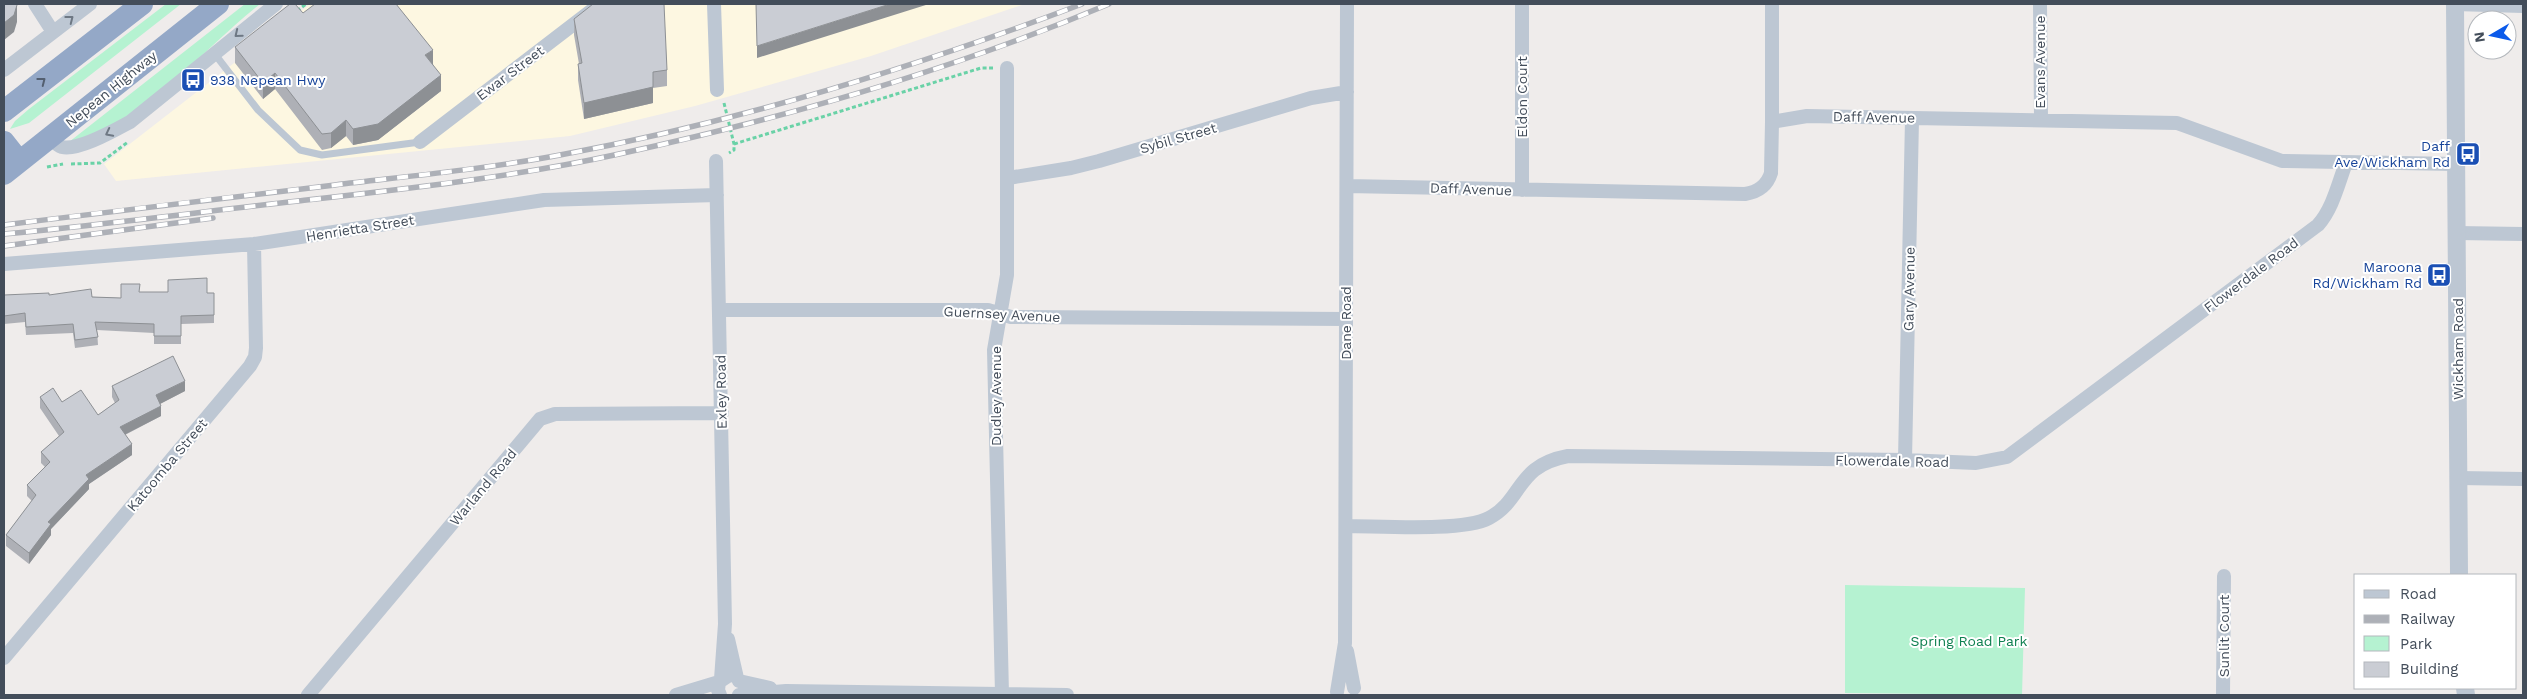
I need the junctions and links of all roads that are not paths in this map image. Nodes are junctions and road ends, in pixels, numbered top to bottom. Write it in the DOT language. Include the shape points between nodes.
graph roads {
  1 [pos="35,4"];
  2 [pos="90,4"];
  3 [pos="142,4"];
  4 [pos="218,4"];
  5 [pos="276,4"];
  6 [pos="600,4"];
  7 [pos="714,4"];
  8 [pos="1347,4"];
  9 [pos="1522,4"];
  10 [pos="1772,4"];
  11 [pos="2040,4"];
  12 [pos="2455,4"];
  13 [pos="2523,6"];
  14 [pos="53,32"];
  15 [pos="214,53"];
  16 [pos="1006,68"];
  17 [pos="4,70"];
  18 [pos="717,90"];
  19 [pos="1347,92"];
  20 [pos="4,111"];
  21 [pos="1912,118"];
  22 [pos="2041,119"];
  23 [pos="1772,122"];
  24 [pos="49,138"];
  25 [pos="4,142"];
  26 [pos="420,142"];
  27 [pos="716,161"];
  28 [pos="2346,163"];
  29 [pos="2456,164"];
  30 [pos="12,168"];
  31 [pos="1008,178"];
  32 [pos="1347,186"];
  33 [pos="1522,190"];
  34 [pos="717,195"];
  35 [pos="2457,233"];
  36 [pos="2523,234"];
  37 [pos="254,244"];
  38 [pos="4,264"];
  39 [pos="719,310"];
  40 [pos="1000,314"];
  41 [pos="1345,319"];
  42 [pos="722,413"];
  43 [pos="1905,460"];
  44 [pos="2459,478"];
  45 [pos="2523,479"];
  46 [pos="1346,526"];
  47 [pos="2459,574"];
  48 [pos="2224,576"];
  49 [pos="725,624"];
  50 [pos="1345,643"];
  51 [pos="4,658"];
  52 [pos="720,686"];
  53 [pos="738,687"];
  54 [pos="1359,692"];
  55 [pos="1002,694"];
  56 [pos="1336,694"];
  57 [pos="308,695"];
  58 [pos="676,695"];
  59 [pos="1067,695"];
  60 [pos="2223,695"];
  1 -- 14 [label="street"];
  14 -- 2 [label="street, one-way"];
  20 -- 3 [label="highway, one-way"];
  4 -- 24 [label="highway, Nepean Highway"];
  5 -- 15 [label="street, one-way"];
  6 -- 26 [label="street, Ewar Street"];
  7 -- 18 [label="street"];
  8 -- 19 [label="street, Dane Road"];
  9 -- 33 [label="street, Eldon Court"];
  10 -- 23 [label="street"];
  11 -- 22 [label="street, Evans Avenue"];
  12 -- 13 [label="street"];
  12 -- 29 [label="street, Wickham Road"];
  14 -- 17 [label="street"];
  15 -- 24 [label="street, one-way" via="154,104 105,135 76,146 63,147"];
  15 -- 26 [label="lane" via="258,110 300,150 322,155"];
  16 -- 31 [label="street, Dudley Avenue"];
  19 -- 31 [label="street, Sybil Street" via="1311,98 1071,168"];
  19 -- 32 [label="street, Dane Road"];
  21 -- 22 [label="street, Daff Avenue"];
  21 -- 23 [label="street, Daff Avenue" via="1807,116"];
  21 -- 43 [label="street, Gary Avenue"];
  22 -- 28 [label="street, Daff Avenue" via="2177,122 2282,161"];
  23 -- 33 [label="street, Daff Avenue" via="1772,173 1756,192"];
  24 -- 30 [label="highway, Nepean Highway"];
  25 -- 30 [label="highway"];
  27 -- 34 [label="street, Exley Road"];
  28 -- 29 [label="street, Daff Avenue"];
  28 -- 43 [label="street, Flowerdale Road" via="2332,204 2318,225 2015,452 1998,460 1976,463"];
  29 -- 35 [label="street, Wickham Road"];
  31 -- 40 [label="street, Dudley Avenue" via="1005,292"];
  32 -- 33 [label="street, Daff Avenue"];
  32 -- 41 [label="street, Dane Road"];
  34 -- 37 [label="street, Henrietta Street" via="544,200"];
  34 -- 39 [label="street, Exley Road"];
  35 -- 36 [label="street"];
  35 -- 44 [label="street, Wickham Road"];
  37 -- 38 [label="street, Henrietta Street"];
  37 -- 51 [label="street, Katoomba Street" via="256,348 250,366"];
  39 -- 40 [label="street, Guernsey Avenue" via="988,310"];
  39 -- 42 [label="street, Exley Road"];
  40 -- 41 [label="street, Guernsey Avenue" via="1010,318"];
  40 -- 55 [label="street, Dudley Avenue" via="994,350"];
  41 -- 46 [label="street, Dane Road"];
  42 -- 49 [label="street, Exley Road"];
  42 -- 57 [label="street, Warland Road" via="555,414 540,419"];
  43 -- 46 [label="street, Flowerdale Road" via="1568,456 1550,460 1532,471 1498,512 1481,521 1446,526"];
  44 -- 45 [label="street"];
  44 -- 47 [label="street, Wickham Road"];
  46 -- 50 [label="street, Dane Road"];
  48 -- 60 [label="street, Sunlit Court"];
  49 -- 52 [label="street, Exley Road"];
  49 -- 53 [label="street, Exley Road"];
  50 -- 54 [label="street, Dane Road"];
  50 -- 56 [label="street, Dane Road"];
  52 -- 53 [label="street" via="730,676"];
  52 -- 58 [label="street"];
  53 -- 55 [label="street" via="786,691"];
  54 -- 56 [label="street" via="1345,687"];
  55 -- 59 [label="street"];
}
